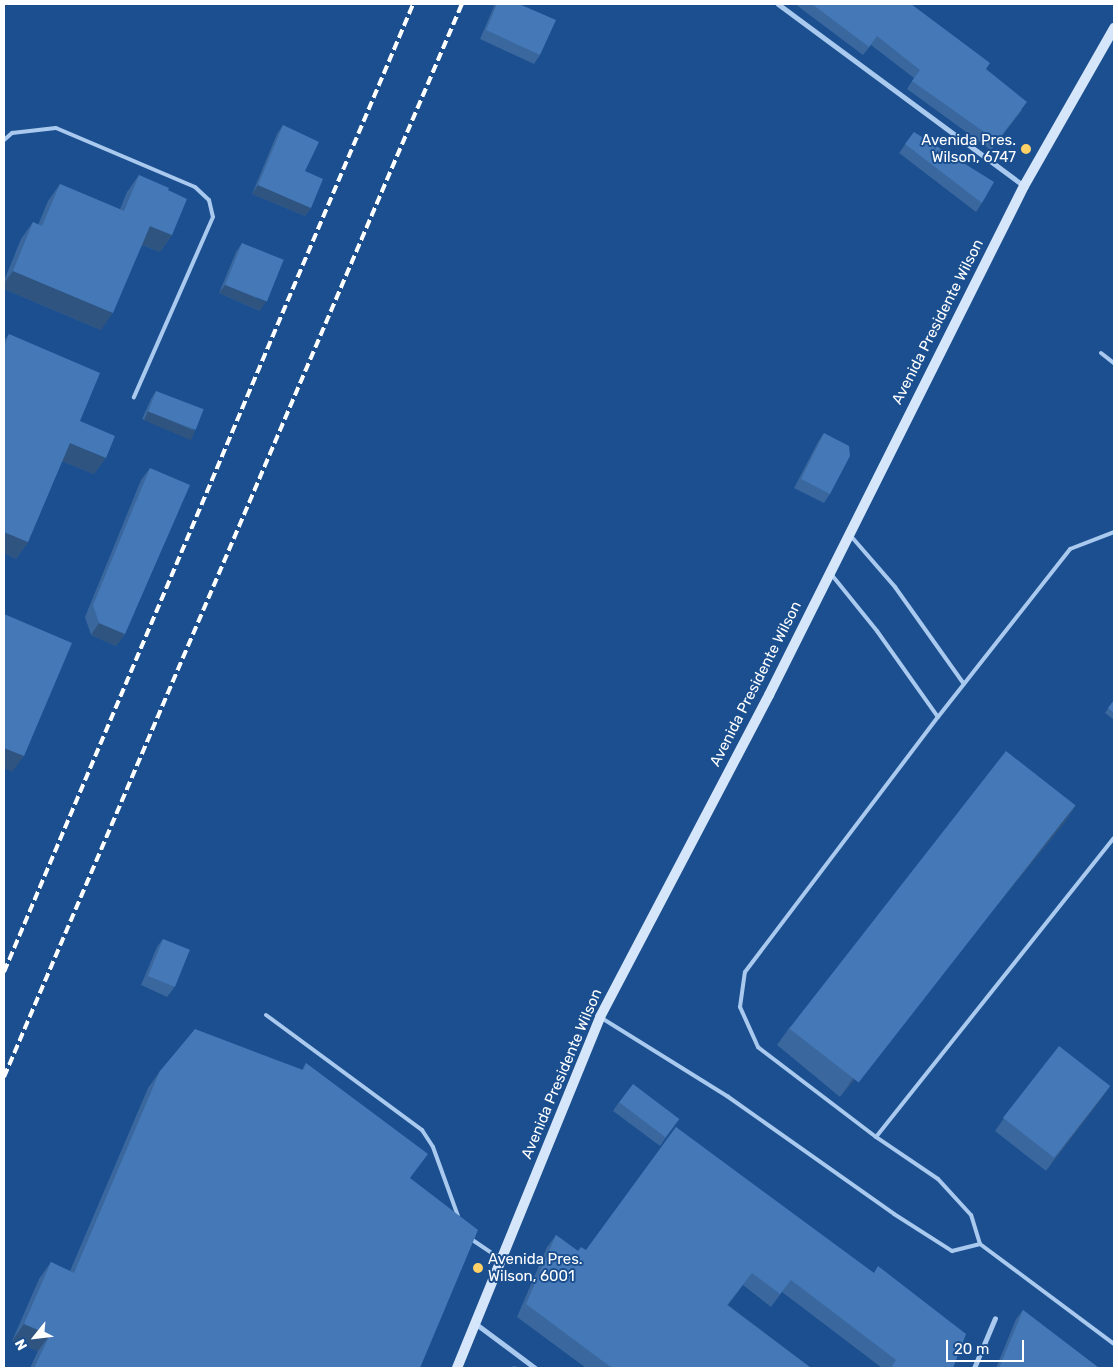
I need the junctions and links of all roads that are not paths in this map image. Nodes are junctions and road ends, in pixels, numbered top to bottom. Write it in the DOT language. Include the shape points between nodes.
graph roads {
  1 [pos="778,4"];
  2 [pos="1114,28"];
  3 [pos="4,140"];
  4 [pos="1024,186"];
  5 [pos="1101,353"];
  6 [pos="1114,363"];
  7 [pos="134,397"];
  8 [pos="1114,532"];
  9 [pos="849,534"];
  10 [pos="829,572"];
  11 [pos="964,684"];
  12 [pos="938,717"];
  13 [pos="1114,838"];
  14 [pos="266,1015"];
  15 [pos="600,1017"];
  16 [pos="876,1137"];
  17 [pos="461,1224"];
  18 [pos="465,1232"];
  19 [pos="980,1244"];
  20 [pos="502,1261"];
  21 [pos="995,1318"];
  22 [pos="476,1324"];
  23 [pos="1114,1344"];
  24 [pos="457,1368"];
  25 [pos="535,1368"];
  26 [pos="974,1368"];
  1 -- 4 [label="street"];
  2 -- 4 [label="main road, Avenida Presidente Wilson"];
  3 -- 7 [label="lane" via="12,133 56,128 196,187 209,200 213,217"];
  4 -- 9 [label="main road, Avenida Presidente Wilson"];
  5 -- 6 [label="lane"];
  8 -- 11 [label="lane" via="1070,549"];
  9 -- 10 [label="main road, Avenida Presidente Wilson"];
  9 -- 11 [label="lane" via="895,586"];
  10 -- 12 [label="lane" via="877,631"];
  10 -- 15 [label="main road, Avenida Presidente Wilson" via="769,695"];
  11 -- 12 [label="lane"];
  12 -- 16 [label="lane" via="745,972 740,1007 758,1047"];
  13 -- 16 [label="lane"];
  14 -- 17 [label="lane" via="422,1130 433,1147"];
  15 -- 19 [label="lane" via="727,1096 952,1251"];
  15 -- 20 [label="main road, Avenida Presidente Wilson"];
  16 -- 19 [label="lane" via="938,1178 971,1215"];
  18 -- 20 [label="lane"];
  19 -- 23 [label="lane"];
  20 -- 22 [label="main road, Avenida Presidente Wilson"];
  21 -- 26 [label="street"];
  22 -- 24 [label="main road, Avenida Presidente Wilson"];
  22 -- 25 [label="street"];
}
